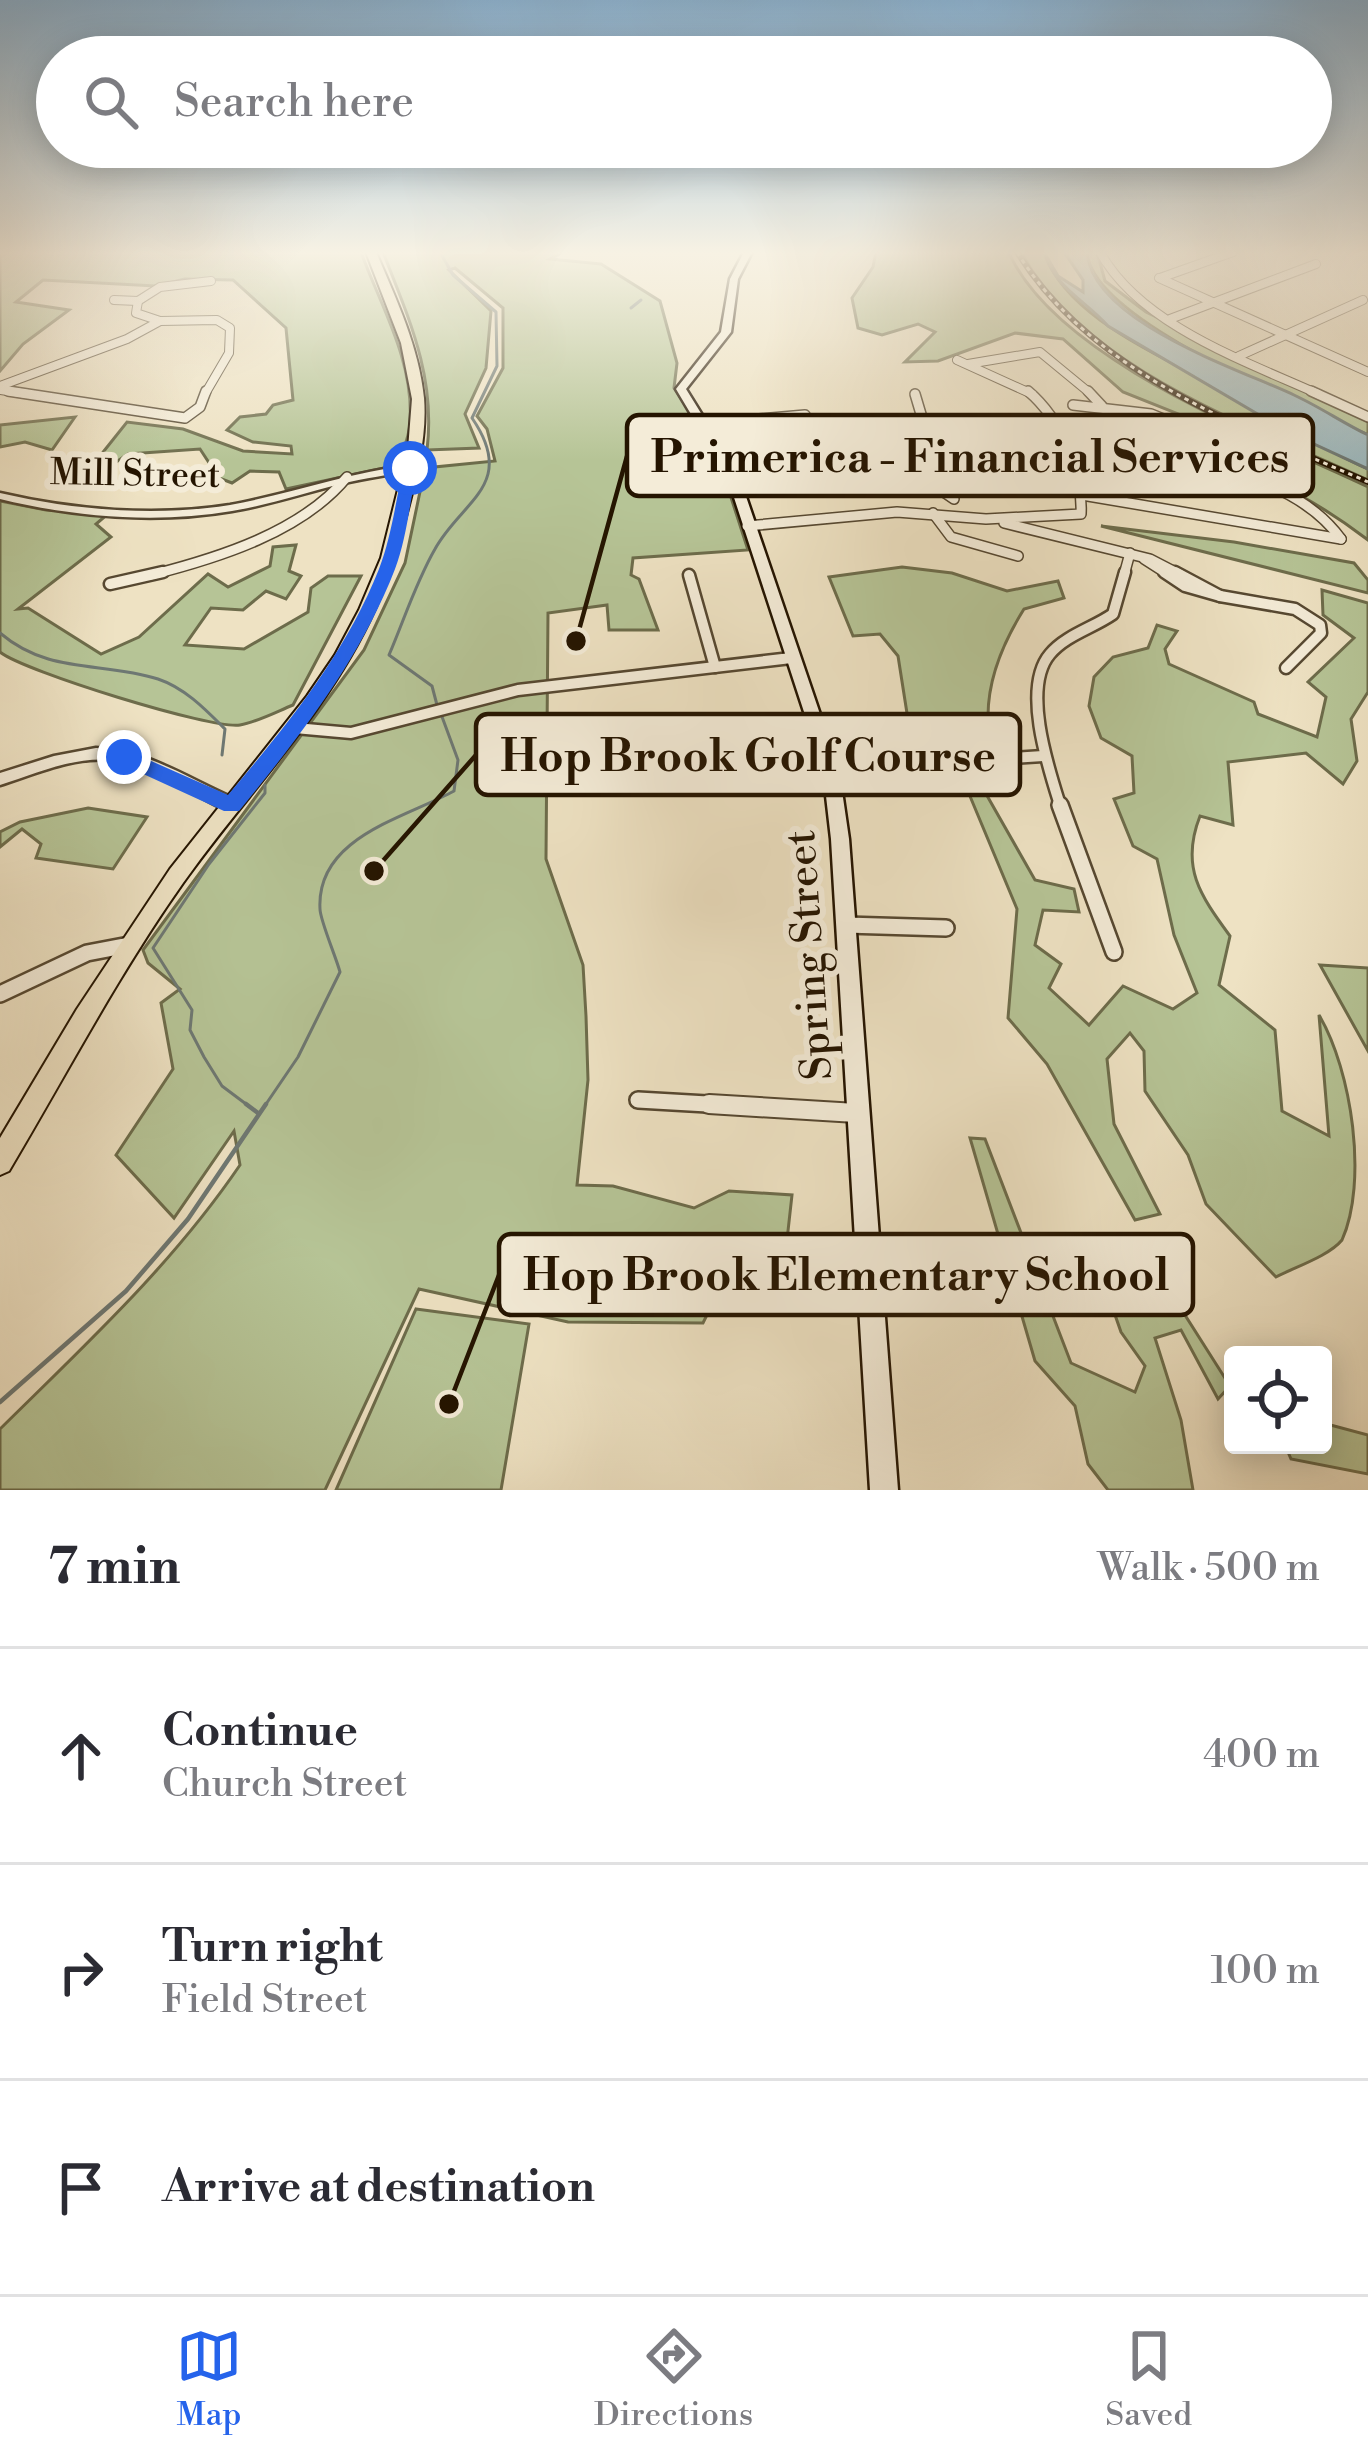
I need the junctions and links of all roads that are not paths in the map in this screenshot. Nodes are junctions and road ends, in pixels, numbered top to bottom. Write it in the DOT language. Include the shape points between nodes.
graph roads {
  1 [pos="159,322"];
  2 [pos="213,322"];
  3 [pos="397,322"];
  4 [pos="728,322"];
  5 [pos="1175,322"];
  6 [pos="1256,322"];
  7 [pos="1317,322"];
  8 [pos="1287,335"];
  9 [pos="1239,356"];
  10 [pos="1368,372"];
  11 [pos="0,388"];
  12 [pos="915,394"];
  13 [pos="1072,405"];
  14 [pos="1102,406"];
  15 [pos="806,415"];
  16 [pos="1368,417"];
  17 [pos="703,424"];
  18 [pos="1175,430"];
  19 [pos="860,440"];
  20 [pos="921,449"];
  21 [pos="1070,454"];
  22 [pos="807,463"];
  23 [pos="410,468"];
  24 [pos="730,469"];
  25 [pos="347,477"];
  26 [pos="1082,495"];
  27 [pos="0,496"];
  28 [pos="933,514"];
  29 [pos="958,516"];
  30 [pos="986,519"];
  31 [pos="747,526"];
  32 [pos="1130,553"];
  33 [pos="1018,556"];
  34 [pos="689,575"];
  35 [pos="110,584"];
  36 [pos="791,658"];
  37 [pos="715,667"];
  38 [pos="1286,668"];
  39 [pos="295,728"];
  40 [pos="1043,756"];
  41 [pos="831,770"];
  42 [pos="0,779"];
  43 [pos="232,805"];
  44 [pos="846,925"];
  45 [pos="946,928"];
  46 [pos="129,945"];
  47 [pos="1114,952"];
  48 [pos="0,994"];
  49 [pos="638,1100"];
  50 [pos="856,1113"];
  51 [pos="0,1162"];
  52 [pos="884,1490"];
  1 -- 11 [label="street"];
  2 -- 11 [label="street" via="230,328 230,358 200,407 184,418"];
  3 -- 23 [label="main road" via="418,400"];
  4 -- 17 [label="main road, Spring Street" via="681,386"];
  5 -- 9 [label="street"];
  6 -- 8 [label="street"];
  7 -- 8 [label="street"];
  8 -- 9 [label="street"];
  8 -- 10 [label="street"];
  9 -- 16 [label="street"];
  12 -- 20 [label="street" via="926,423"];
  13 -- 14 [label="street"];
  14 -- 18 [label="street" via="1160,416"];
  14 -- 21 [label="street" via="1040,352 962,362 1035,397"];
  15 -- 17 [label="street"];
  17 -- 24 [label="main road, Spring Street"];
  19 -- 20 [label="street"];
  20 -- 29 [label="street" via="916,473 954,499"];
  21 -- 26 [label="street"];
  21 -- 26 [label="street" via="1156,461 1268,486 1321,510 1341,538"];
  22 -- 24 [label="street"];
  23 -- 25 [label="street, Mill Street"];
  23 -- 39 [label="main road" via="375,599"];
  24 -- 31 [label="main road, Spring Street"];
  25 -- 27 [label="street, Mill Street" via="213,511 54,507"];
  25 -- 35 [label="street" via="322,502 250,542"];
  26 -- 30 [label="street" via="1073,518"];
  28 -- 29 [label="street"];
  28 -- 31 [label="street"];
  28 -- 33 [label="street" via="951,537"];
  29 -- 30 [label="street"];
  30 -- 32 [label="street"];
  31 -- 36 [label="main road, Spring Street"];
  32 -- 38 [label="street" via="1185,586 1295,609 1320,626"];
  32 -- 40 [label="street" via="1113,614 1054,647 1041,664"];
  34 -- 37 [label="street"];
  36 -- 37 [label="street"];
  36 -- 41 [label="main road, Spring Street"];
  37 -- 39 [label="street" via="523,689 351,732"];
  39 -- 43 [label="main road"];
  40 -- 41 [label="street"];
  40 -- 47 [label="street"];
  41 -- 44 [label="main road, Spring Street"];
  42 -- 43 [label="street" via="116,755"];
  43 -- 46 [label="main road"];
  44 -- 45 [label="street"];
  44 -- 50 [label="main road, Spring Street"];
  46 -- 48 [label="street" via="87,952"];
  46 -- 51 [label="main road"];
  49 -- 50 [label="street"];
  50 -- 52 [label="main road, Spring Street"];
}
